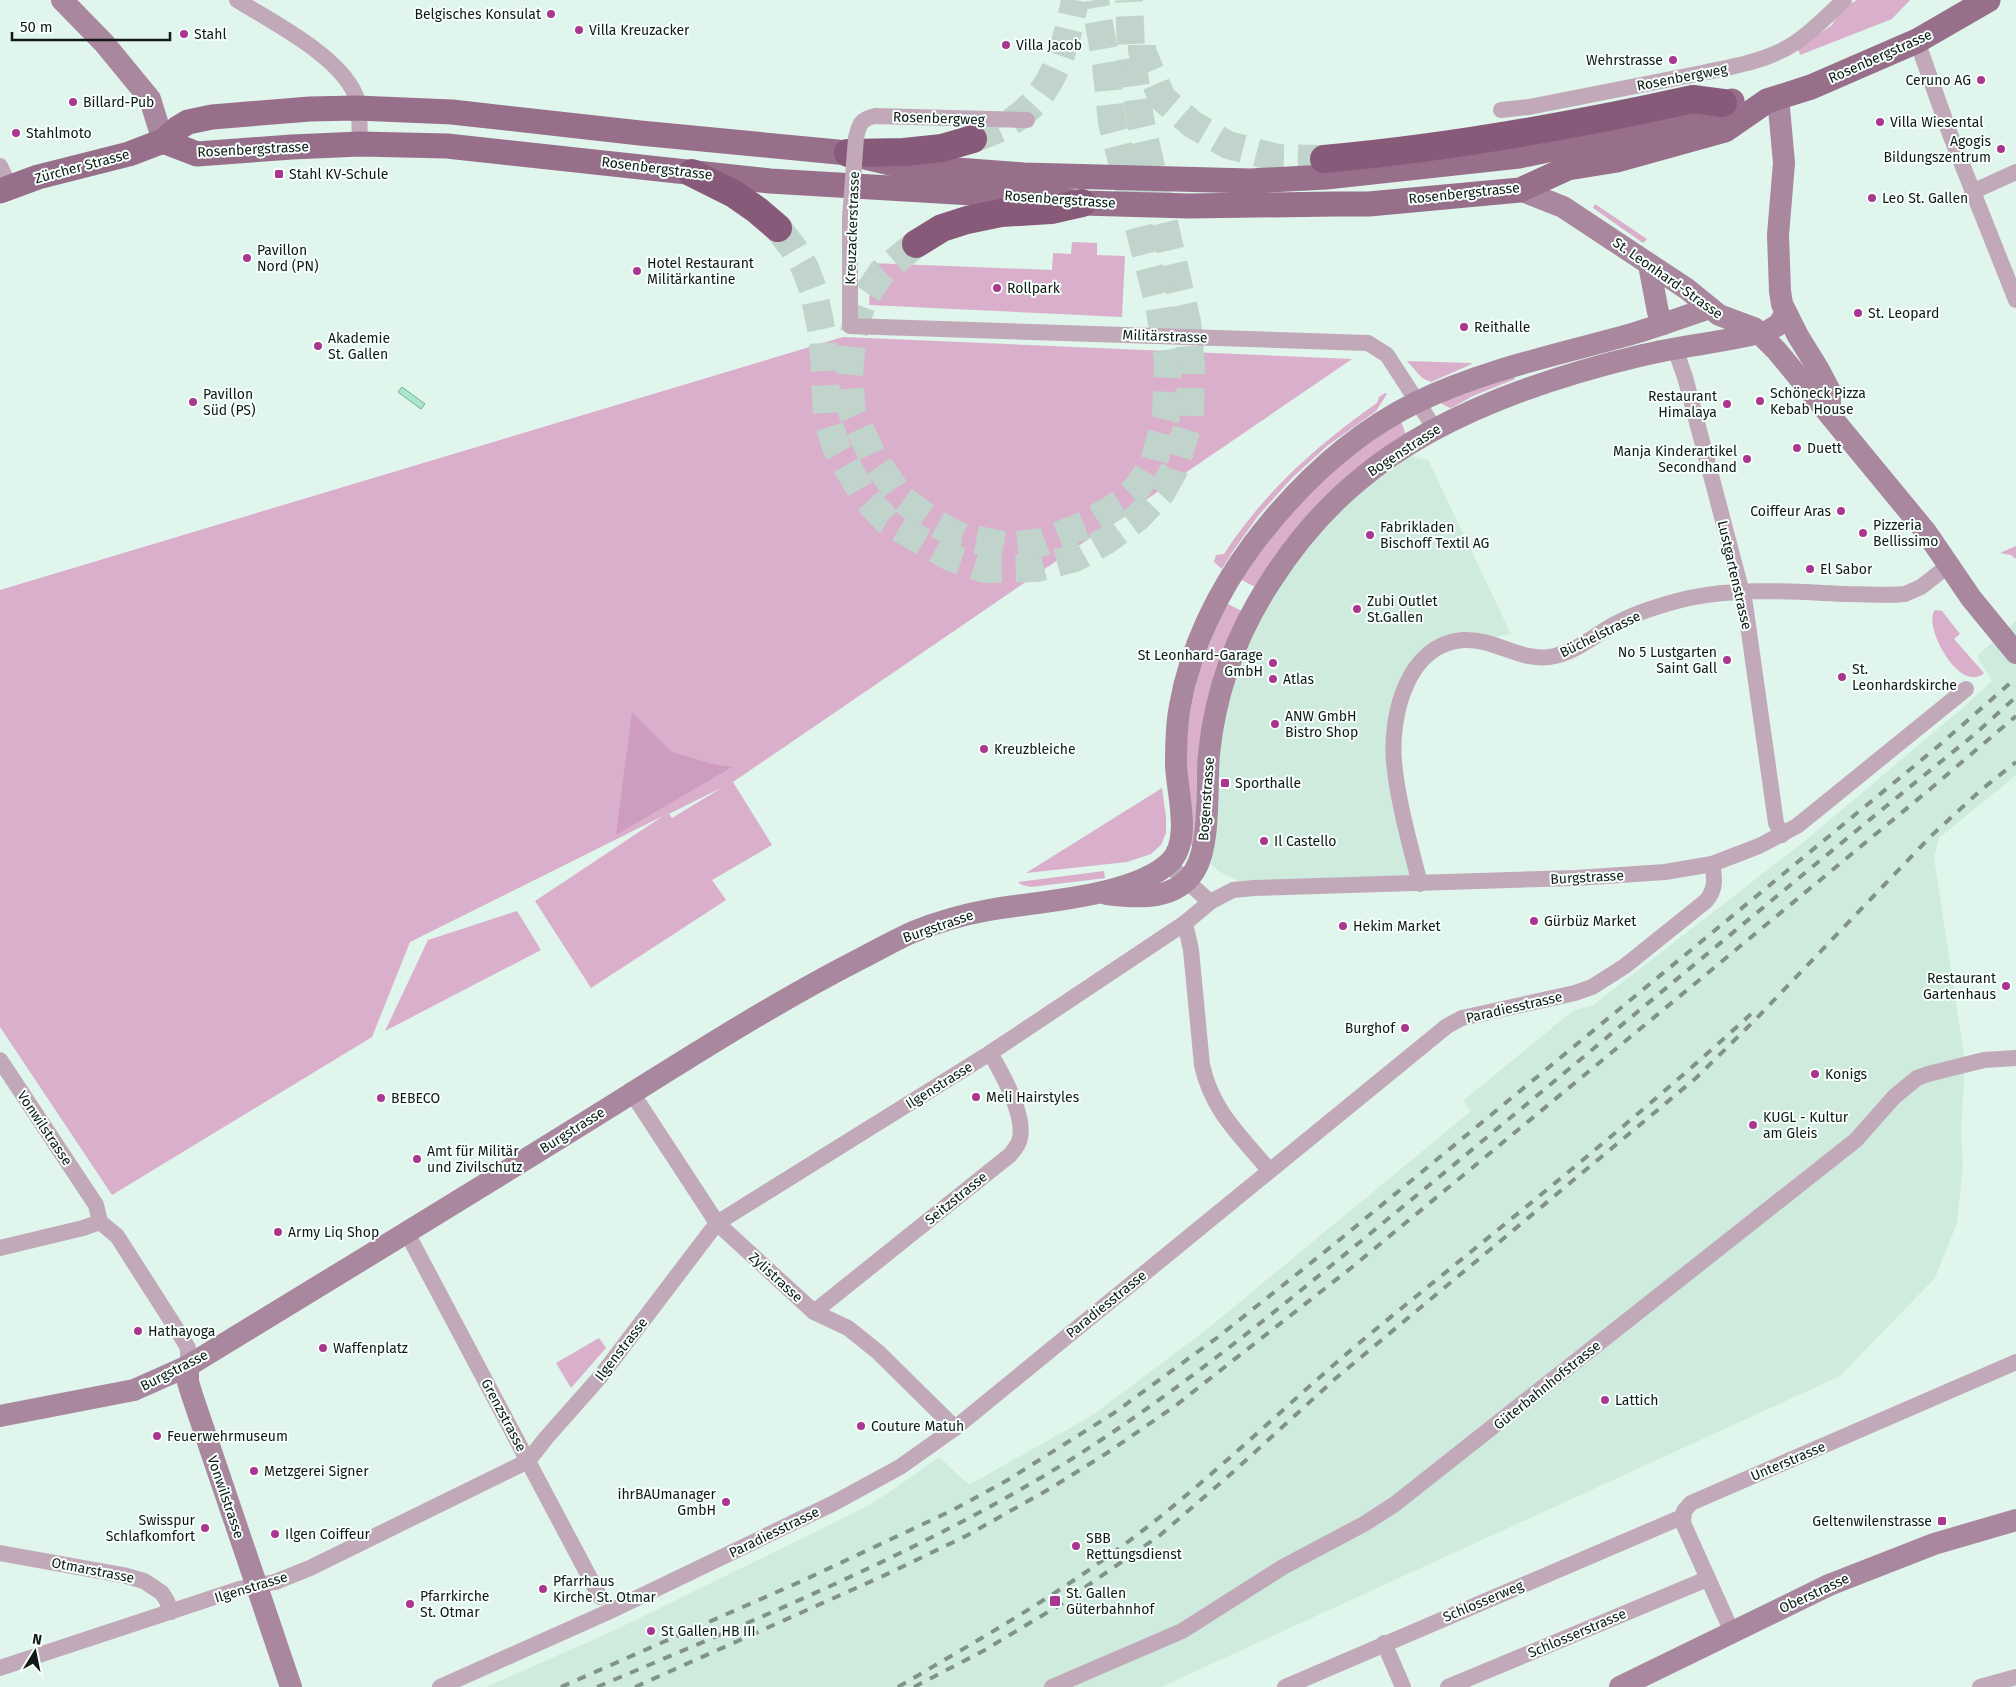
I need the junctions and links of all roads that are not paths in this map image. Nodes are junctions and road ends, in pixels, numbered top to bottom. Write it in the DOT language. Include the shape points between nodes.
graph roads {
  1 [pos="62,0"];
  2 [pos="237,0"];
  3 [pos="1844,0"];
  4 [pos="1979,2"];
  5 [pos="1917,42"];
  6 [pos="1772,99"];
  7 [pos="1723,103"];
  8 [pos="357,108"];
  9 [pos="1500,110"];
  10 [pos="1027,120"];
  11 [pos="973,139"];
  12 [pos="854,140"];
  13 [pos="163,141"];
  14 [pos="360,144"];
  15 [pos="1573,145"];
  16 [pos="1324,159"];
  17 [pos="1558,172"];
  18 [pos="2016,172"];
  19 [pos="692,173"];
  20 [pos="3,181"];
  21 [pos="1520,190"];
  22 [pos="1972,192"];
  23 [pos="1082,203"];
  24 [pos="1563,207"];
  25 [pos="778,228"];
  26 [pos="916,244"];
  27 [pos="1649,265"];
  28 [pos="2016,300"];
  29 [pos="1710,308"];
  30 [pos="1786,313"];
  31 [pos="1663,324"];
  32 [pos="850,326"];
  33 [pos="1760,333"];
  34 [pos="1674,349"];
  35 [pos="1418,402"];
  36 [pos="1830,415"];
  37 [pos="1435,429"];
  38 [pos="1949,565"];
  39 [pos="1742,592"];
  40 [pos="2016,652"];
  41 [pos="1966,689"];
  42 [pos="1782,835"];
  43 [pos="1168,864"];
  44 [pos="1712,864"];
  45 [pos="1186,880"];
  46 [pos="1420,884"];
  47 [pos="1101,893"];
  48 [pos="1210,902"];
  49 [pos="1185,923"];
  50 [pos="990,1053"];
  51 [pos="2016,1058"];
  52 [pos="0,1060"];
  53 [pos="632,1093"];
  54 [pos="1269,1170"];
  55 [pos="100,1222"];
  56 [pos="717,1223"];
  57 [pos="407,1233"];
  58 [pos="0,1248"];
  59 [pos="814,1312"];
  60 [pos="2016,1362"];
  61 [pos="188,1366"];
  62 [pos="0,1416"];
  63 [pos="955,1428"];
  64 [pos="528,1460"];
  65 [pos="1682,1517"];
  66 [pos="2016,1520"];
  67 [pos="0,1553"];
  68 [pos="1707,1579"];
  69 [pos="256,1586"];
  70 [pos="600,1597"];
  71 [pos="171,1612"];
  72 [pos="1732,1632"];
  73 [pos="1384,1643"];
  74 [pos="0,1668"];
  75 [pos="2016,1677"];
  76 [pos="291,1687"];
  77 [pos="440,1687"];
  78 [pos="1052,1687"];
  79 [pos="1285,1687"];
  80 [pos="1402,1687"];
  81 [pos="1448,1687"];
  82 [pos="1620,1687"];
  83 [pos="1980,1687"];
  1 -- 13 [label="main road" via="104,43 150,99"];
  2 -- 8 [label="street" via="316,50 339,70 355,95"];
  3 -- 9 [label="street, Rosenbergweg" via="1795,43 1767,57 1725,69"];
  4 -- 5 [label="main road, Rosenbergstrasse"];
  5 -- 6 [label="main road, Rosenbergstrasse" via="1811,87"];
  5 -- 22 [label="street"];
  6 -- 7 [label="main road, Rosenbergstrasse"];
  6 -- 17 [label="main road, Rosenbergstrasse" via="1725,130 1618,160"];
  6 -- 30 [label="main road" via="1784,163 1778,235 1780,291"];
  7 -- 15 [label="main road, Rosenbergstrasse" via="1696,116"];
  7 -- 16 [label="highway" via="1694,99 1489,140"];
  8 -- 12 [label="main road, Rosenbergstrasse" via="452,112 640,133"];
  8 -- 13 [label="main road, Rosenbergstrasse" via="212,117 188,122"];
  8 -- 14 [label="street"];
  10 -- 12 [label="street, Rosenbergweg" via="875,116 861,122"];
  11 -- 12 [label="highway" via="942,148 904,152"];
  12 -- 15 [label="main road, Rosenbergstrasse" via="903,166 1024,175 1186,181 1326,177 1519,156"];
  12 -- 32 [label="street, Kreuzackerstrasse, bridge"];
  13 -- 14 [label="main road, Rosenbergstrasse" via="197,154"];
  13 -- 20 [label="main road, Zürcher Strasse" via="129,154 38,177"];
  14 -- 19 [label="main road, Rosenbergstrasse" via="517,152"];
  15 -- 17 [label="main road"];
  17 -- 21 [label="main road, Rosenbergstrasse"];
  17 -- 24 [label="main road" via="1557,190"];
  18 -- 22 [label="street"];
  19 -- 23 [label="main road, Rosenbergstrasse"];
  19 -- 25 [label="highway" via="734,194"];
  21 -- 23 [label="main road, Rosenbergstrasse" via="1369,204 1189,206"];
  21 -- 24 [label="main road, St. Leonhard-Strasse"];
  22 -- 28 [label="street"];
  23 -- 26 [label="highway" via="967,220 942,228"];
  24 -- 27 [label="main road, St. Leonhard-Strasse"];
  27 -- 29 [label="main road, St. Leonhard-Strasse"];
  27 -- 31 [label="main road"];
  29 -- 31 [label="main road, Bogenstrasse"];
  29 -- 33 [label="main road, St. Leonhard-Strasse" via="1728,319 1746,323"];
  30 -- 33 [label="main road, Bogenstrasse" via="1778,325"];
  30 -- 36 [label="main road" via="1830,391"];
  31 -- 35 [label="main road, Bogenstrasse" via="1515,366"];
  32 -- 35 [label="street, Militärstrasse" via="1368,343 1387,355"];
  33 -- 34 [label="main road, Bogenstrasse"];
  33 -- 36 [label="main road, St. Leonhard-Strasse"];
  34 -- 37 [label="main road, Bogenstrasse" via="1641,355 1543,384"];
  34 -- 39 [label="street, Lustgartenstrasse" via="1685,377"];
  35 -- 37 [label="street, Militärstrasse"];
  35 -- 43 [label="main road, Bogenstrasse" via="1358,438 1296,491 1242,560 1214,606 1185,681 1179,709 1176,770 1182,831 1179,848"];
  36 -- 38 [label="main road, St. Leonhard-Strasse"];
  37 -- 45 [label="main road, Bogenstrasse" via="1358,480 1321,516 1280,566 1256,604 1238,642 1220,694 1209,751 1204,841 1195,870"];
  38 -- 39 [label="street, Büchelstrasse" via="1921,587 1904,594"];
  38 -- 40 [label="main road, St. Leonhard-Strasse" via="1971,598"];
  39 -- 42 [label="street, Lustgartenstrasse" via="1776,823"];
  39 -- 46 [label="street, Büchelstrasse" via="1669,603 1618,623 1556,656 1525,656 1489,643 1462,640 1436,648 1426,655 1416,666 1402,694 1394,749 1397,785"];
  41 -- 42 [label="street, Burgstrasse"];
  42 -- 44 [label="street, Burgstrasse"];
  43 -- 45 [label="street"];
  43 -- 47 [label="main road" via="1152,874"];
  44 -- 46 [label="street, Burgstrasse" via="1641,874"];
  44 -- 54 [label="street, Paradiesstrasse" via="1715,882 1706,901 1614,974 1575,993 1454,1022"];
  45 -- 47 [label="main road, Bogenstrasse" via="1173,890 1156,896 1136,898"];
  45 -- 48 [label="street"];
  46 -- 48 [label="street, Burgstrasse" via="1254,888 1233,890"];
  47 -- 53 [label="main road, Burgstrasse" via="984,910 916,931 807,986"];
  48 -- 49 [label="street"];
  49 -- 50 [label="street, Ilgenstrasse"];
  49 -- 54 [label="street" via="1206,1083 1218,1108"];
  50 -- 56 [label="street, Ilgenstrasse"];
  50 -- 59 [label="street, Seitzstrasse" via="1002,1074 1019,1119 1017,1147"];
  51 -- 78 [label="street, Güterbahnhofstrasse" via="1997,1058 1917,1078 1856,1140 1395,1504 1283,1567 1182,1631"];
  52 -- 55 [label="street, Vonwilstrasse" via="96,1205"];
  53 -- 56 [label="street, Zylistrasse"];
  53 -- 57 [label="main road, Burgstrasse"];
  54 -- 63 [label="street, Paradiesstrasse"];
  55 -- 58 [label="street"];
  55 -- 61 [label="street, Vonwilstrasse" via="117,1236 185,1342"];
  56 -- 59 [label="street, Zylistrasse"];
  56 -- 64 [label="street, Ilgenstrasse" via="600,1377"];
  57 -- 61 [label="main road, Burgstrasse"];
  57 -- 64 [label="street, Grenzstrasse"];
  59 -- 63 [label="street, Zylistrasse" via="848,1328 878,1352"];
  60 -- 65 [label="street, Unterstrasse" via="1691,1503"];
  61 -- 62 [label="main road, Burgstrasse" via="134,1390"];
  61 -- 69 [label="main road, Vonwilstrasse" via="190,1389"];
  63 -- 77 [label="street, Paradiesstrasse" via="900,1466 834,1503 608,1612"];
  64 -- 69 [label="street, Ilgenstrasse" via="310,1568"];
  64 -- 70 [label="street, Grenzstrasse"];
  65 -- 68 [label="street"];
  65 -- 73 [label="street, Schlosserweg"];
  66 -- 72 [label="main road, Oberstrasse" via="1934,1544 1853,1574"];
  67 -- 71 [label="street, Otmarstrasse" via="144,1581 162,1593"];
  68 -- 72 [label="street"];
  68 -- 81 [label="street, Schlosserstrasse"];
  69 -- 71 [label="street, Ilgenstrasse"];
  69 -- 76 [label="main road, Vonwilstrasse"];
  71 -- 74 [label="street, Ilgenstrasse"];
  72 -- 82 [label="main road, Oberstrasse"];
  73 -- 79 [label="street, Schlosserweg"];
  73 -- 80 [label="street"];
  75 -- 83 [label="street"];
}
